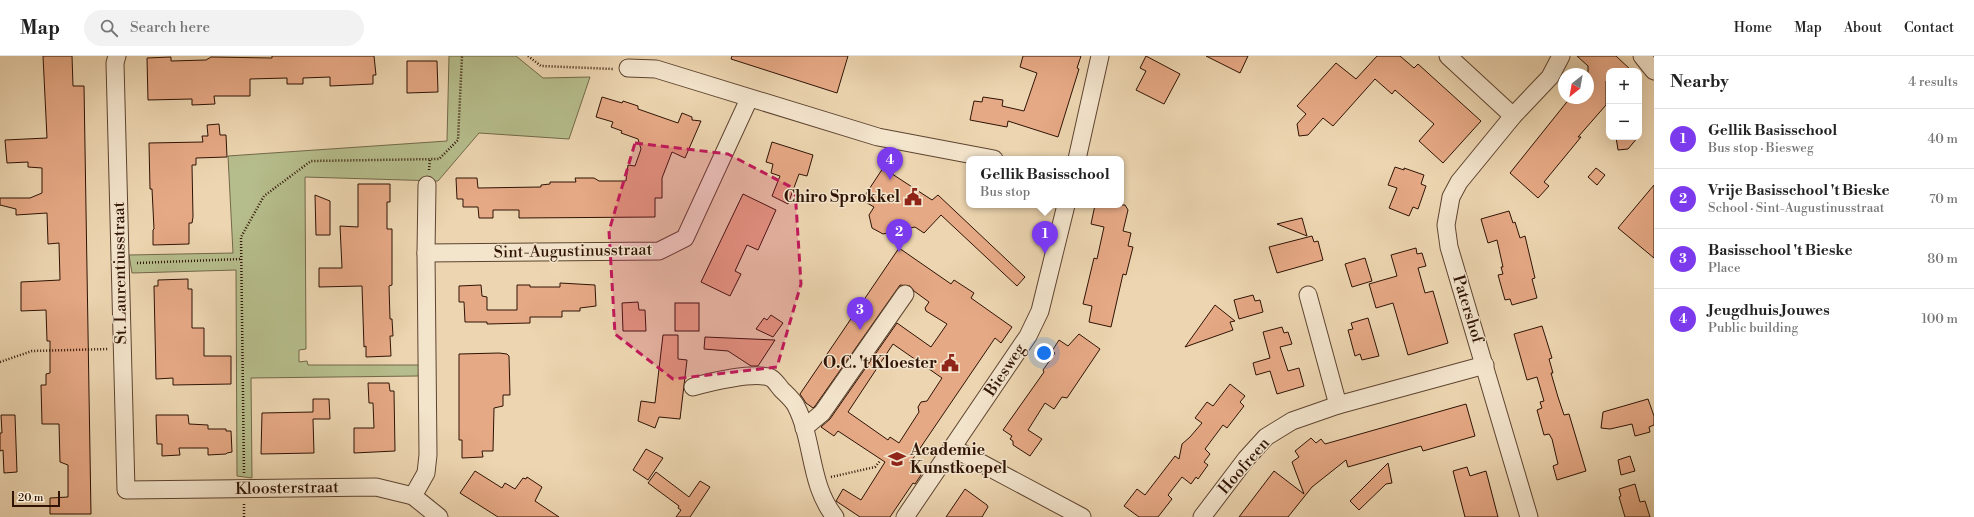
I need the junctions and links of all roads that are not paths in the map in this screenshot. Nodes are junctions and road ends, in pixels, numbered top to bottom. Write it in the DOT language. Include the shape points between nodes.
graph roads {
  1 [pos="117,56"];
  2 [pos="1100,56"];
  3 [pos="1448,56"];
  4 [pos="1560,56"];
  5 [pos="1642,56"];
  6 [pos="628,68"];
  7 [pos="1654,70"];
  8 [pos="749,99"];
  9 [pos="1513,116"];
  10 [pos="978,156"];
  11 [pos="1078,156"];
  12 [pos="427,185"];
  13 [pos="1065,208"];
  14 [pos="426,253"];
  15 [pos="905,294"];
  16 [pos="1308,295"];
  17 [pos="1485,365"];
  18 [pos="693,387"];
  19 [pos="1338,405"];
  20 [pos="804,428"];
  21 [pos="953,448"];
  22 [pos="126,490"];
  23 [pos="413,496"];
  24 [pos="439,517"];
  25 [pos="835,517"];
  26 [pos="905,517"];
  27 [pos="1082,517"];
  28 [pos="1202,517"];
  29 [pos="1529,517"];
  1 -- 22 [label="street, St. Laurentiusstraat"];
  2 -- 11 [label="street"];
  3 -- 9 [label="street"];
  4 -- 9 [label="street, Patershof" via="1550,77"];
  5 -- 7 [label="street"];
  6 -- 8 [label="street" via="656,69"];
  8 -- 10 [label="street" via="878,137"];
  8 -- 14 [label="street, Sint-Augustinusstraat" via="684,238 659,251"];
  9 -- 17 [label="street, Patershof" via="1459,182 1451,197 1446,225 1449,247"];
  12 -- 14 [label="street"];
  13 -- 21 [label="street, Biesweg" via="1040,311 1028,336"];
  14 -- 23 [label="street" via="428,455 426,473"];
  15 -- 20 [label="street" via="822,413"];
  16 -- 19 [label="street"];
  17 -- 19 [label="street, Hoofreen"];
  17 -- 29 [label="street, Patershof"];
  18 -- 20 [label="street" via="726,378 771,378 796,404"];
  19 -- 28 [label="street, Hoofreen" via="1292,421 1266,437"];
  20 -- 25 [label="street" via="826,506"];
  21 -- 26 [label="street, Biesweg"];
  21 -- 27 [label="street"];
  22 -- 23 [label="street, Kloosterstraat" via="376,487"];
  23 -- 24 [label="street, Kloosterstraat"];
}
